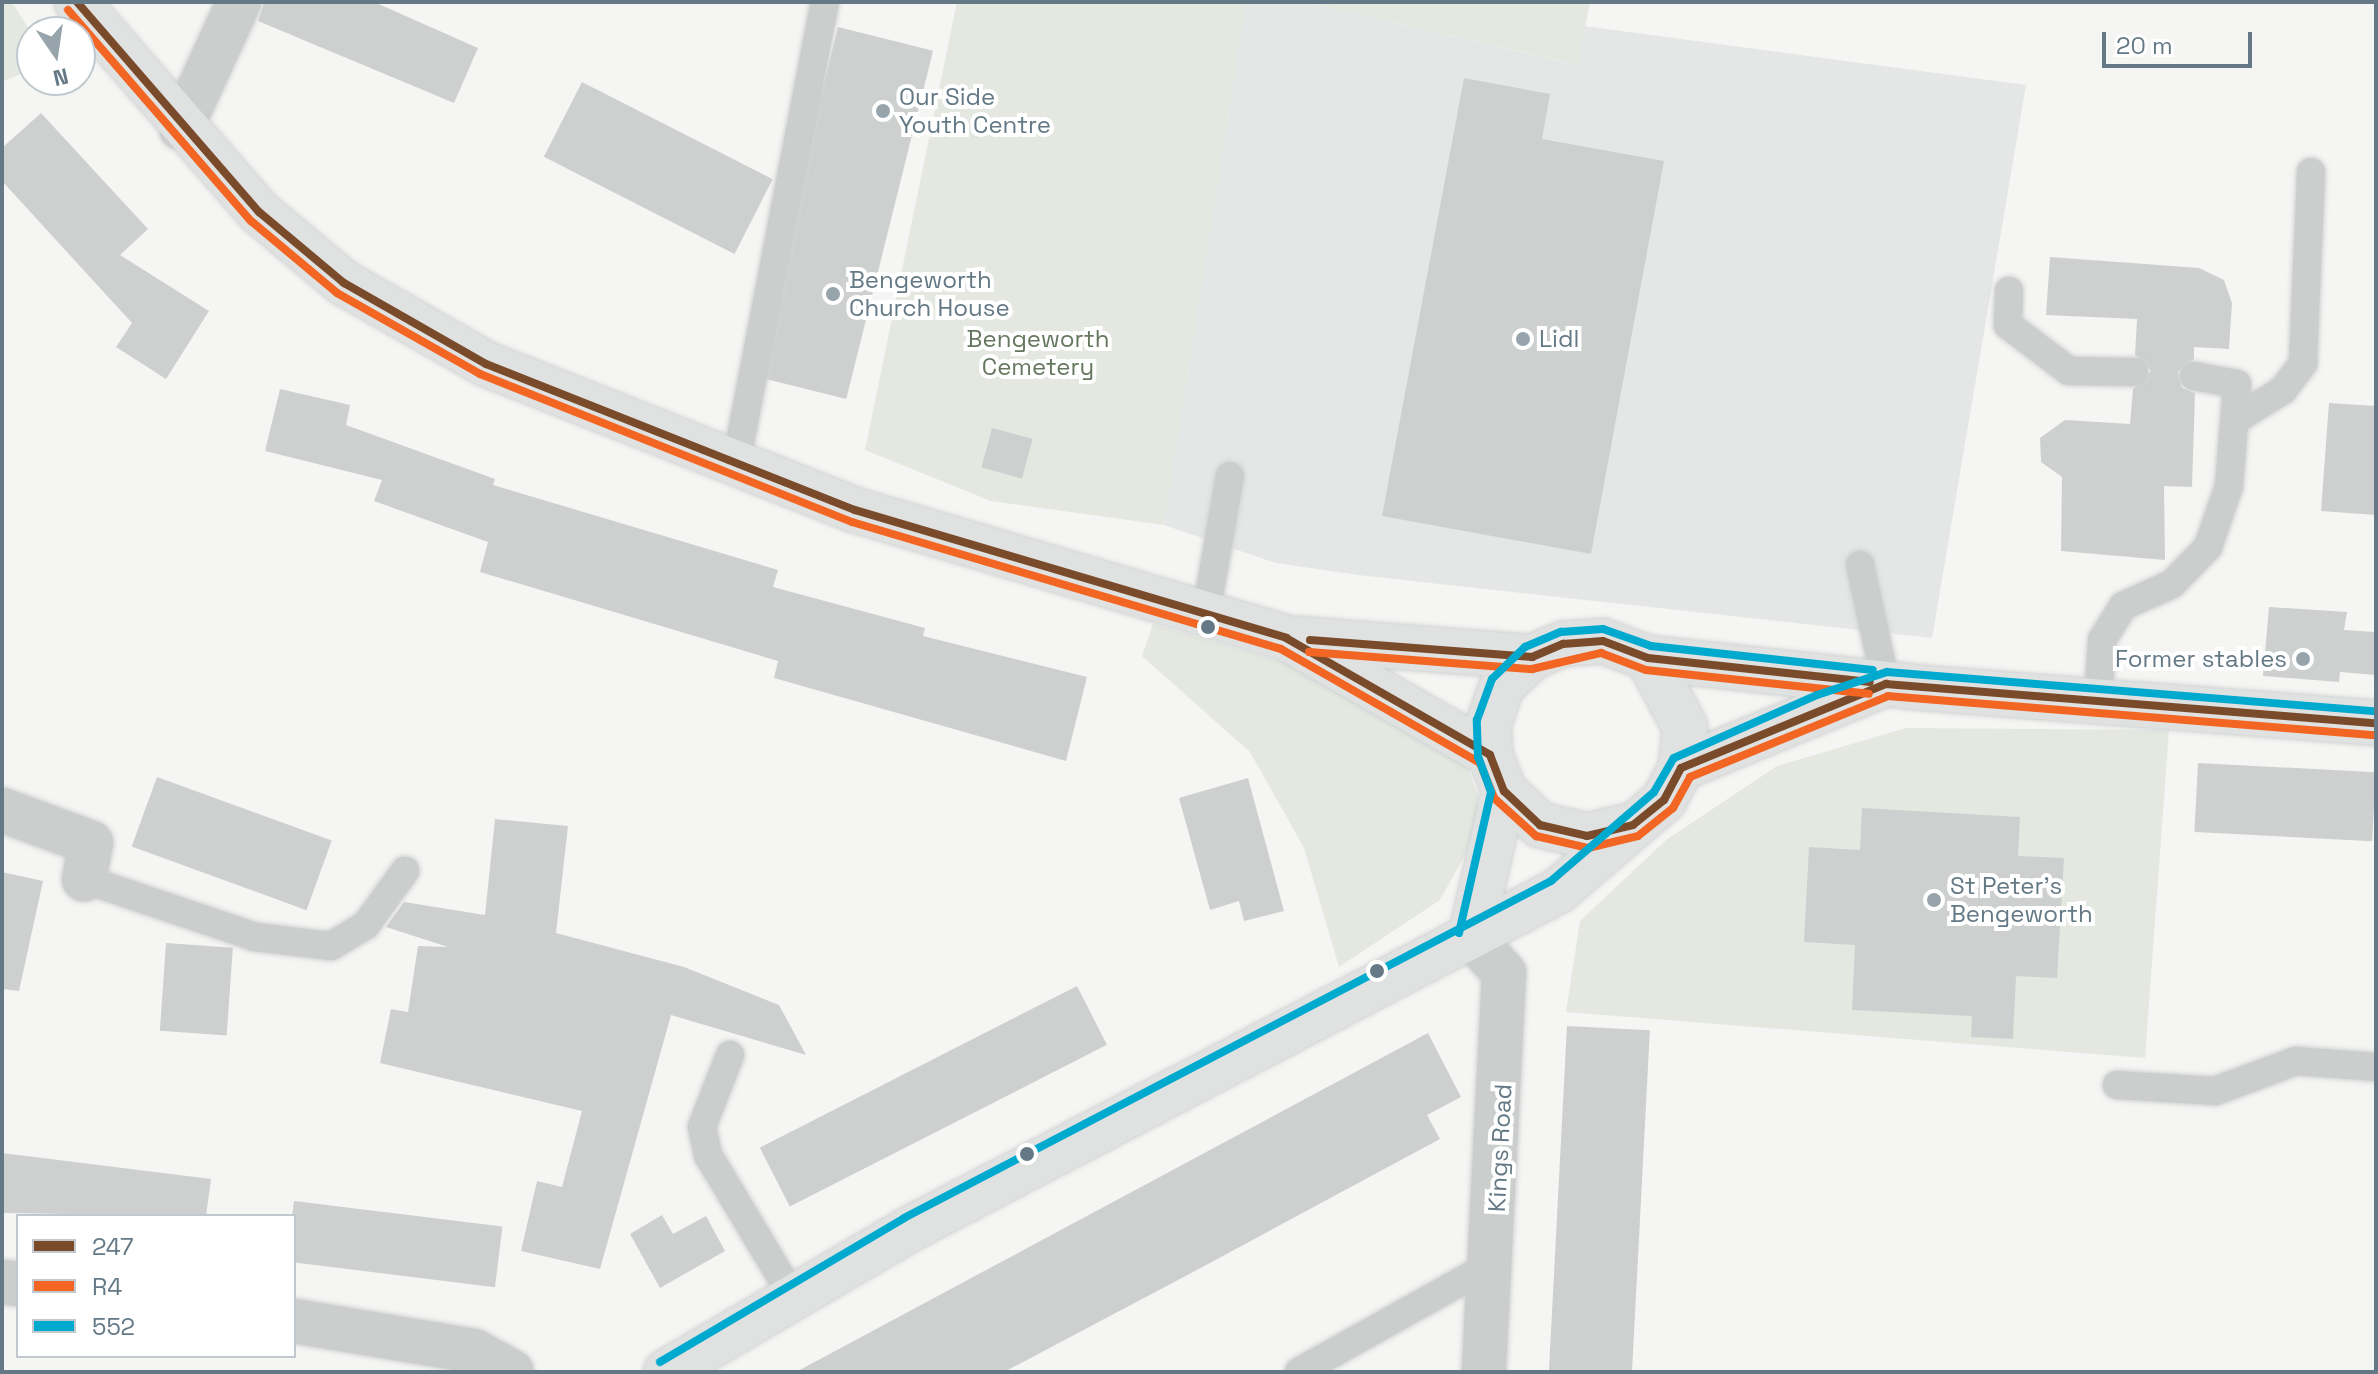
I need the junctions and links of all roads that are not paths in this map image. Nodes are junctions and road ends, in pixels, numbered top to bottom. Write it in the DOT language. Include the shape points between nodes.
graph roads {
  1 [pos="77,2"];
  2 [pos="239,2"];
  3 [pos="825,2"];
  4 [pos="181,128"];
  5 [pos="2311,172"];
  6 [pos="2009,291"];
  7 [pos="2134,372"];
  8 [pos="2194,376"];
  9 [pos="2240,417"];
  10 [pos="737,458"];
  11 [pos="1230,476"];
  12 [pos="1860,565"];
  13 [pos="1206,613"];
  14 [pos="1286,638"];
  15 [pos="1532,657"];
  16 [pos="1648,658"];
  17 [pos="1886,684"];
  18 [pos="2098,699"];
  19 [pos="2376,723"];
  20 [pos="1681,768"];
  21 [pos="1497,773"];
  22 [pos="2,810"];
  23 [pos="1633,825"];
  24 [pos="405,871"];
  25 [pos="84,879"];
  26 [pos="1471,936"];
  27 [pos="730,1055"];
  28 [pos="2376,1067"];
  29 [pos="2117,1085"];
  30 [pos="1494,1263"];
  31 [pos="793,1297"];
  32 [pos="296,1321"];
  33 [pos="673,1370"];
  34 [pos="512,1372"];
  35 [pos="1299,1372"];
  36 [pos="1484,1372"];
  1 -- 4 [label="main road"];
  2 -- 4 [label="street"];
  3 -- 10 [label="lane"];
  4 -- 10 [label="main road" via="259,212 344,283 486,364"];
  5 -- 9 [label="lane" via="2303,363 2283,390"];
  6 -- 7 [label="lane" via="2008,325 2069,371"];
  8 -- 9 [label="lane" via="2237,384"];
  9 -- 18 [label="lane" via="2229,486 2208,547 2172,584 2123,606 2102,640"];
  10 -- 13 [label="main road" via="855,510"];
  11 -- 13 [label="lane"];
  12 -- 17 [label="lane"];
  13 -- 14 [label="main road"];
  14 -- 15 [label="main road"];
  14 -- 21 [label="main road"];
  15 -- 16 [label="main road" via="1563,644 1603,641"];
  15 -- 21 [label="main road" via="1502,686 1489,723"];
  16 -- 17 [label="main road"];
  16 -- 20 [label="main road" via="1685,727"];
  17 -- 18 [label="main road"];
  17 -- 20 [label="main road"];
  18 -- 19 [label="main road"];
  20 -- 23 [label="main road" via="1664,800"];
  21 -- 23 [label="main road" via="1540,825 1587,836"];
  21 -- 26 [label="main road"];
  22 -- 25 [label="street" via="91,843"];
  23 -- 26 [label="main road" via="1558,891"];
  24 -- 25 [label="lane" via="366,925 331,946 255,937"];
  26 -- 30 [label="street, Kings Road" via="1504,973"];
  26 -- 31 [label="main road"];
  27 -- 31 [label="lane" via="702,1127 708,1155"];
  28 -- 29 [label="lane" via="2296,1061 2215,1091"];
  30 -- 35 [label="lane"];
  30 -- 36 [label="street, Kings Road"];
  31 -- 33 [label="main road"];
  32 -- 34 [label="street" via="474,1351"];
}
